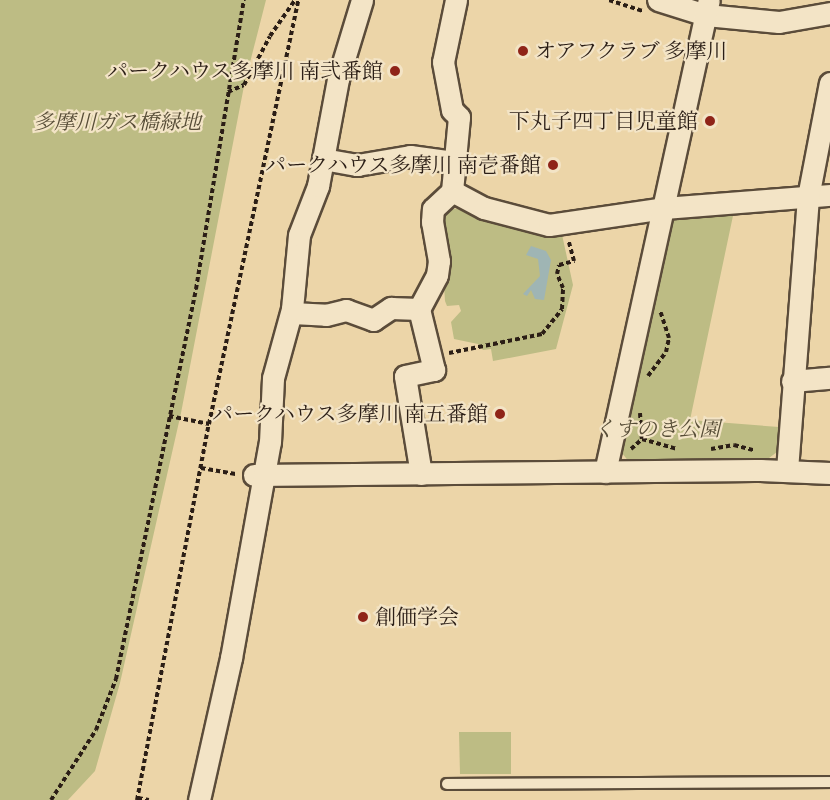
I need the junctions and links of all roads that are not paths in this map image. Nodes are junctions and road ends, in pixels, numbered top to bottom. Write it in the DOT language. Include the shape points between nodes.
graph roads {
  1 [pos="362,0"];
  2 [pos="456,0"];
  3 [pos="654,7"];
  4 [pos="707,8"];
  5 [pos="830,13"];
  6 [pos="830,83"];
  7 [pos="323,159"];
  8 [pos="454,162"];
  9 [pos="452,191"];
  10 [pos="830,195"];
  11 [pos="808,196"];
  12 [pos="664,208"];
  13 [pos="419,309"];
  14 [pos="291,313"];
  15 [pos="830,378"];
  16 [pos="792,381"];
  17 [pos="787,470"];
  18 [pos="606,472"];
  19 [pos="830,473"];
  20 [pos="421,474"];
  21 [pos="258,476"];
  22 [pos="830,782"];
  23 [pos="447,784"];
  24 [pos="199,800"];
  1 -- 7 [label="street" via="338,79"];
  2 -- 8 [label="street" via="443,62 452,111 459,117"];
  3 -- 4 [label="street"];
  4 -- 5 [label="street" via="779,22"];
  4 -- 12 [label="street"];
  6 -- 11 [label="street"];
  7 -- 8 [label="street" via="357,165 410,156"];
  7 -- 14 [label="street" via="299,235"];
  8 -- 9 [label="street"];
  9 -- 12 [label="street" via="518,219 549,225"];
  9 -- 13 [label="street" via="433,209 439,261 437,274"];
  10 -- 11 [label="street"];
  11 -- 12 [label="street"];
  11 -- 16 [label="street"];
  12 -- 18 [label="street"];
  13 -- 14 [label="street" via="391,308 373,320 346,310 326,315"];
  13 -- 20 [label="street" via="427,330 426,347 434,356 434,370 405,376"];
  14 -- 21 [label="street" via="273,378 273,421"];
  15 -- 16 [label="street"];
  16 -- 17 [label="street"];
  17 -- 18 [label="street"];
  17 -- 19 [label="street"];
  18 -- 20 [label="street"];
  20 -- 21 [label="street"];
  21 -- 24 [label="street" via="231,658"];
  22 -- 23 [label="lane"];
}
